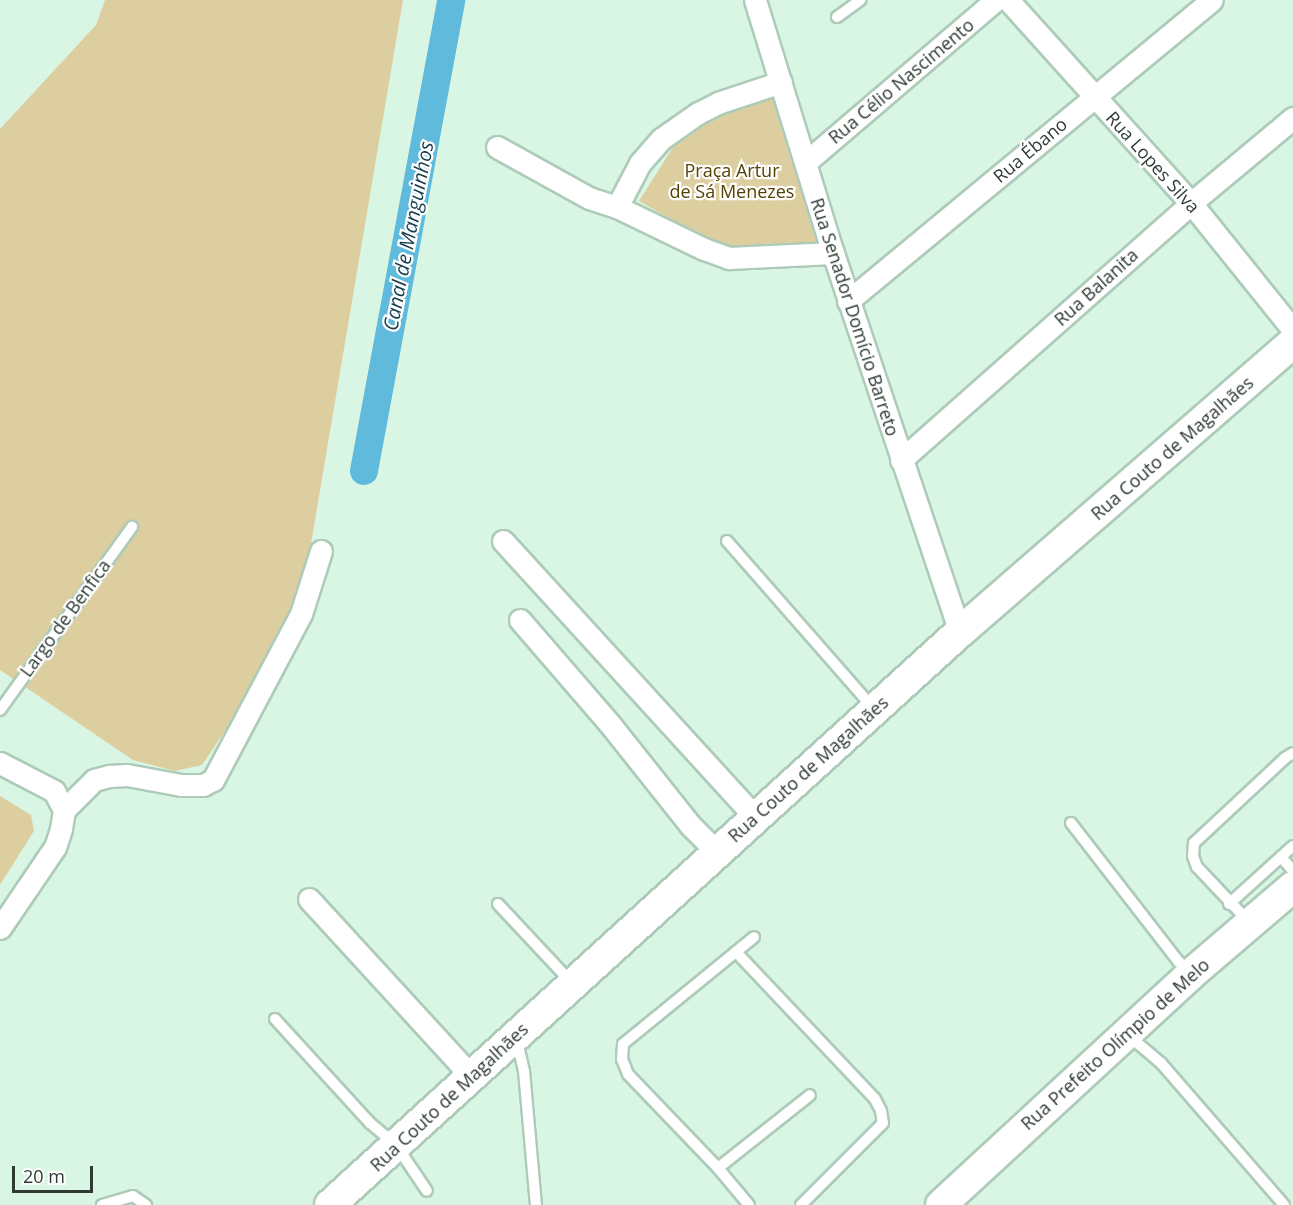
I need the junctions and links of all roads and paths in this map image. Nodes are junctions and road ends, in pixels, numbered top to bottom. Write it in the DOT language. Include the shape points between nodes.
graph roads {
  1 [pos="754,0"];
  2 [pos="860,0"];
  3 [pos="996,0"];
  4 [pos="1008,0"];
  5 [pos="1212,0"];
  6 [pos="837,17"];
  7 [pos="781,82"];
  8 [pos="1095,97"];
  9 [pos="1293,118"];
  10 [pos="497,147"];
  11 [pos="806,162"];
  12 [pos="1191,203"];
  13 [pos="617,207"];
  14 [pos="832,253"];
  15 [pos="848,301"];
  16 [pos="1293,330"];
  17 [pos="1293,343"];
  18 [pos="901,460"];
  19 [pos="132,527"];
  20 [pos="503,541"];
  21 [pos="727,541"];
  22 [pos="321,551"];
  23 [pos="520,620"];
  24 [pos="960,632"];
  25 [pos="874,709"];
  26 [pos="0,710"];
  27 [pos="1293,753"];
  28 [pos="0,763"];
  29 [pos="64,810"];
  30 [pos="755,817"];
  31 [pos="1071,823"];
  32 [pos="1293,846"];
  33 [pos="717,852"];
  34 [pos="1281,857"];
  35 [pos="1293,871"];
  36 [pos="1293,887"];
  37 [pos="309,899"];
  38 [pos="498,904"];
  39 [pos="1240,914"];
  40 [pos="0,928"];
  41 [pos="754,937"];
  42 [pos="736,952"];
  43 [pos="1191,974"];
  44 [pos="572,983"];
  45 [pos="275,1019"];
  46 [pos="1126,1034"];
  47 [pos="515,1035"];
  48 [pos="471,1076"];
  49 [pos="810,1095"];
  50 [pos="396,1145"];
  51 [pos="718,1168"];
  52 [pos="427,1191"];
  53 [pos="102,1205"];
  54 [pos="146,1205"];
  55 [pos="330,1205"];
  56 [pos="536,1205"];
  57 [pos="749,1205"];
  58 [pos="801,1205"];
  59 [pos="941,1205"];
  60 [pos="1284,1205"];
  1 -- 7 [label="street, Rua Senador Domício Barreto"];
  2 -- 6 [label="lane"];
  3 -- 11 [label="street, Rua Célio Nascimento"];
  4 -- 8 [label="street, Rua Lopes Silva"];
  5 -- 8 [label="street, Rua Ébano"];
  7 -- 11 [label="street, Rua Senador Domício Barreto"];
  7 -- 13 [label="street" via="718,103 662,139 640,164"];
  8 -- 12 [label="street, Rua Lopes Silva"];
  8 -- 15 [label="street, Rua Ébano"];
  9 -- 12 [label="street, Rua Balanita"];
  10 -- 13 [label="street" via="589,198"];
  11 -- 14 [label="street, Rua Senador Domício Barreto"];
  12 -- 16 [label="street, Rua Lopes Silva"];
  12 -- 18 [label="street, Rua Balanita"];
  13 -- 14 [label="street" via="729,258"];
  14 -- 15 [label="street, Rua Senador Domício Barreto"];
  15 -- 18 [label="street, Rua Senador Domício Barreto"];
  17 -- 24 [label="main road, Rua Couto de Magalhães"];
  18 -- 24 [label="street, Rua Senador Domício Barreto"];
  19 -- 26 [label="lane, Largo de Benfica"];
  20 -- 30 [label="street"];
  21 -- 25 [label="lane"];
  22 -- 29 [label="street" via="301,614 213,780 203,785 181,785 127,775 109,776 94,780"];
  23 -- 33 [label="street" via="690,825"];
  24 -- 25 [label="main road, Rua Couto de Magalhães"];
  25 -- 30 [label="main road, Rua Couto de Magalhães"];
  27 -- 39 [label="lane" via="1194,843 1197,867"];
  28 -- 29 [label="street" via="54,791"];
  29 -- 40 [label="street" via="55,847"];
  30 -- 33 [label="main road, Rua Couto de Magalhães"];
  31 -- 43 [label="lane"];
  32 -- 34 [label="lane"];
  33 -- 44 [label="main road, Rua Couto de Magalhães"];
  34 -- 35 [label="lane"];
  34 -- 39 [label="lane"];
  36 -- 39 [label="main road, Rua Prefeito Olímpio de Melo"];
  37 -- 48 [label="street"];
  38 -- 44 [label="lane"];
  39 -- 43 [label="main road, Rua Prefeito Olímpio de Melo"];
  41 -- 42 [label="lane"];
  42 -- 51 [label="lane" via="623,1044 622,1059 628,1074"];
  42 -- 58 [label="lane" via="882,1111 883,1123"];
  43 -- 46 [label="main road, Rua Prefeito Olímpio de Melo"];
  44 -- 47 [label="main road, Rua Couto de Magalhães"];
  45 -- 50 [label="lane" via="370,1123"];
  46 -- 59 [label="main road, Rua Prefeito Olímpio de Melo"];
  46 -- 60 [label="lane" via="1161,1063"];
  47 -- 48 [label="main road, Rua Couto de Magalhães"];
  47 -- 56 [label="lane" via="524,1071"];
  48 -- 50 [label="main road, Rua Couto de Magalhães"];
  49 -- 51 [label="lane"];
  50 -- 52 [label="lane"];
  50 -- 55 [label="main road, Rua Couto de Magalhães"];
  51 -- 57 [label="lane"];
  53 -- 54 [label="lane" via="133,1196"];
}
